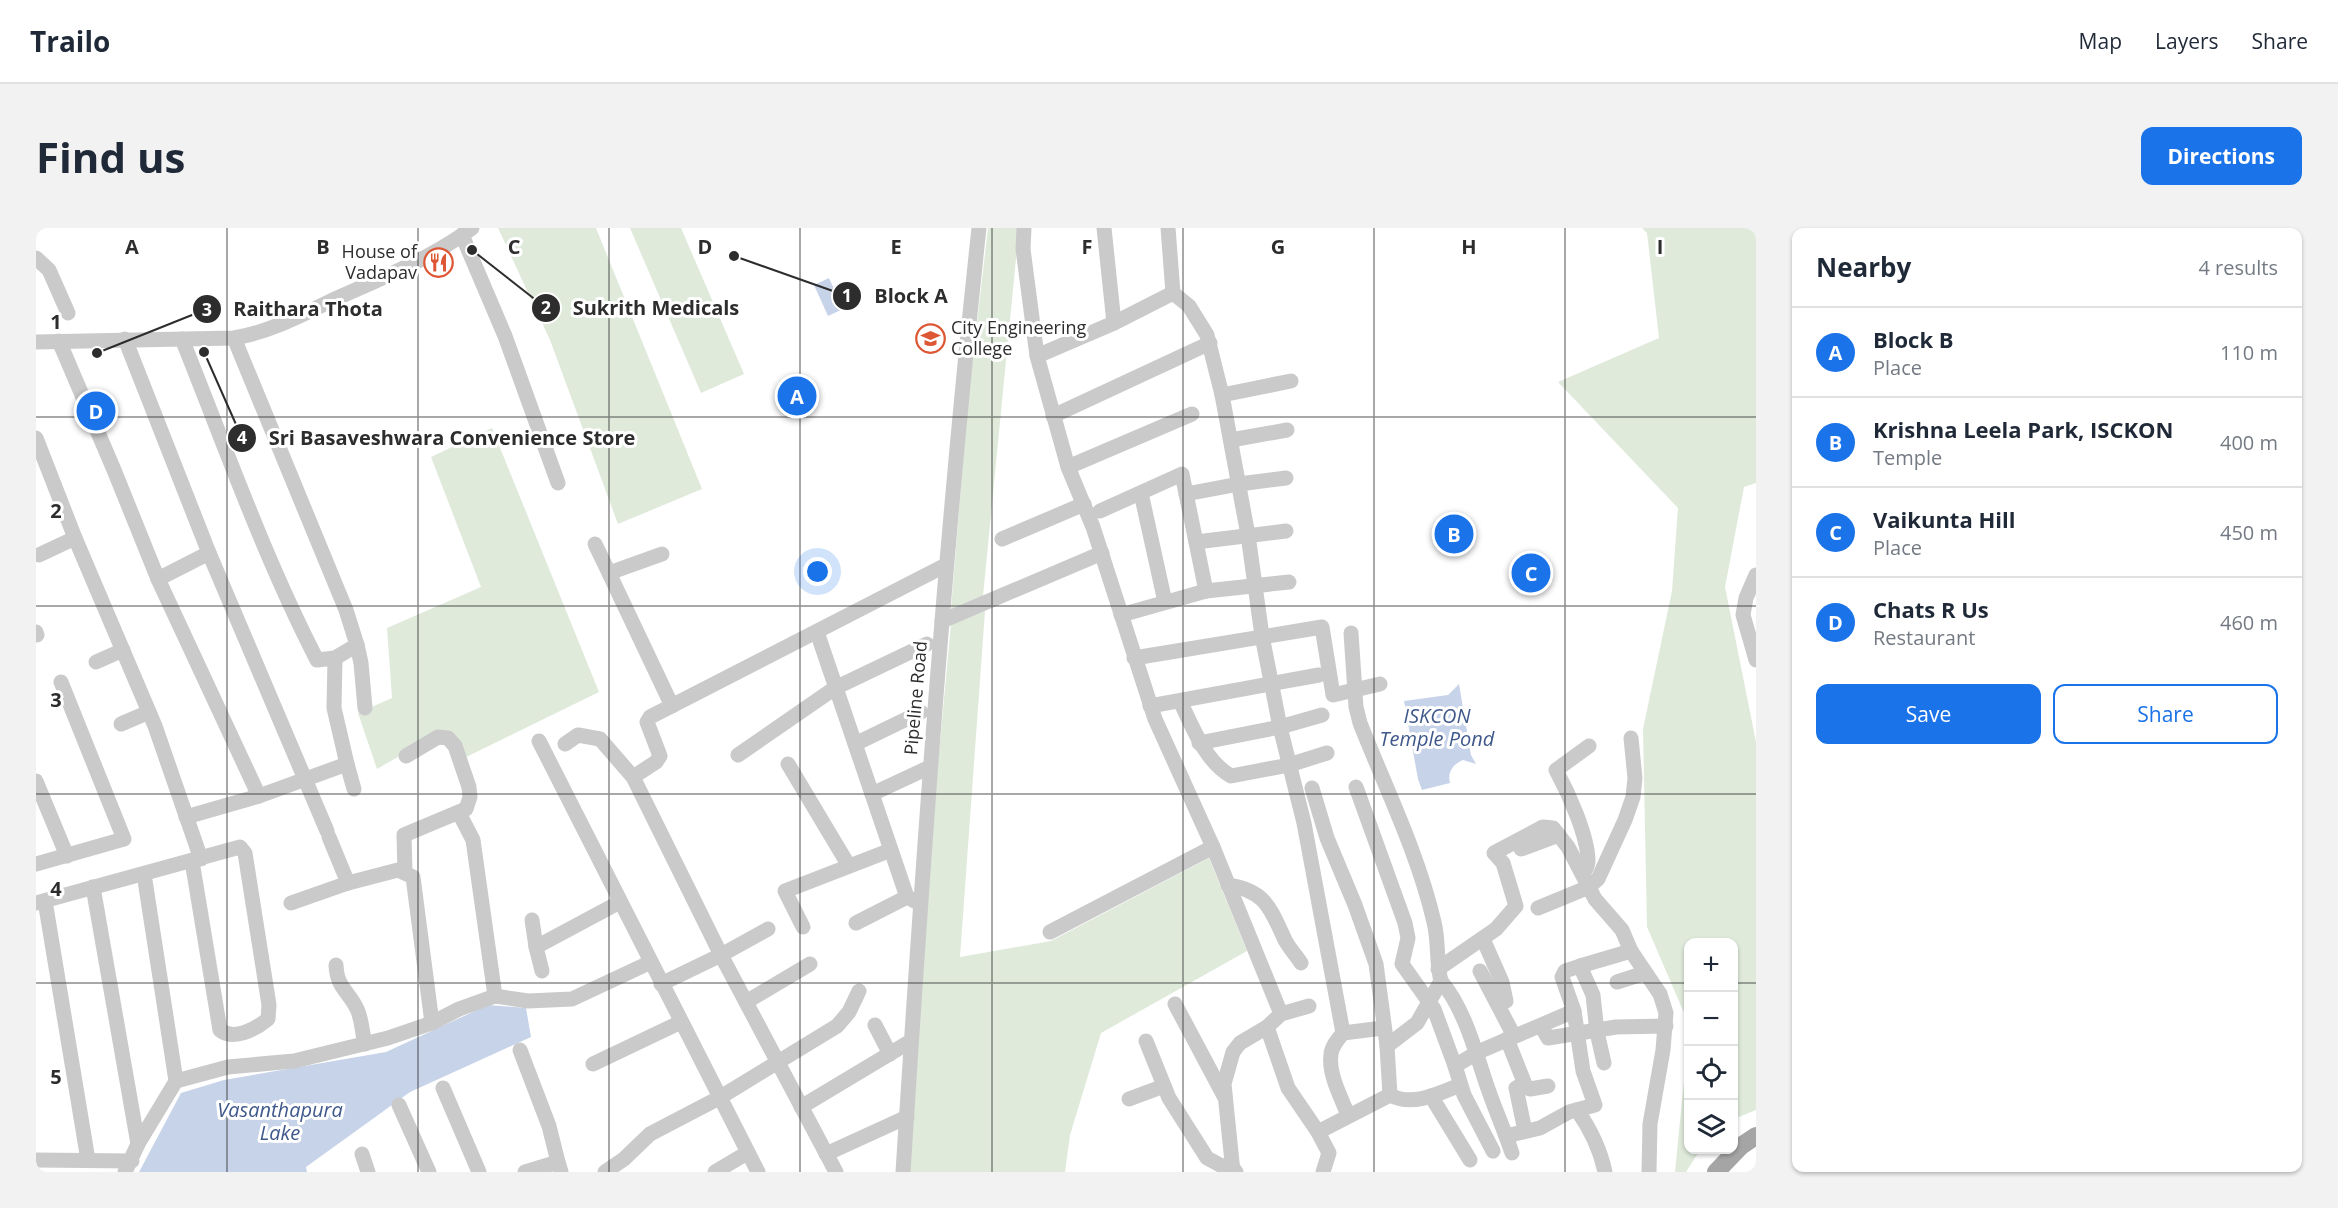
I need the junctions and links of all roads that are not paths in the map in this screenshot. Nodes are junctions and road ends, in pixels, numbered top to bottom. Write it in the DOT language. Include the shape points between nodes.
graph roads {
  1 [pos="979,228"];
  2 [pos="1024,228"];
  3 [pos="1104,228"];
  4 [pos="1168,228"];
  5 [pos="467,232"];
  6 [pos="36,258"];
  7 [pos="1173,293"];
  8 [pos="68,313"];
  9 [pos="1113,323"];
  10 [pos="234,338"];
  11 [pos="125,339"];
  12 [pos="182,339"];
  13 [pos="59,341"];
  14 [pos="36,342"];
  15 [pos="1210,343"];
  16 [pos="1037,356"];
  17 [pos="1291,381"];
  18 [pos="1222,395"];
  19 [pos="1192,414"];
  20 [pos="1053,416"];
  21 [pos="1287,430"];
  22 [pos="36,438"];
  23 [pos="1231,440"];
  24 [pos="1068,467"];
  25 [pos="1286,478"];
  26 [pos="558,483"];
  27 [pos="1239,484"];
  28 [pos="1141,493"];
  29 [pos="1186,494"];
  30 [pos="1084,504"];
  31 [pos="1100,511"];
  32 [pos="1286,531"];
  33 [pos="1248,535"];
  34 [pos="75,538"];
  35 [pos="1002,539"];
  36 [pos="1196,542"];
  37 [pos="595,544"];
  38 [pos="209,553"];
  39 [pos="1102,553"];
  40 [pos="662,554"];
  41 [pos="39,555"];
  42 [pos="946,565"];
  43 [pos="609,573"];
  44 [pos="1756,576"];
  45 [pos="158,579"];
  46 [pos="1289,582"];
  47 [pos="1255,585"];
  48 [pos="1206,591"];
  49 [pos="1166,602"];
  50 [pos="1121,615"];
  51 [pos="942,621"];
  52 [pos="817,632"];
  53 [pos="1351,633"];
  54 [pos="1262,636"];
  55 [pos="927,644"];
  56 [pos="357,645"];
  57 [pos="123,650"];
  58 [pos="335,658"];
  59 [pos="1134,658"];
  60 [pos="1756,660"];
  61 [pos="96,662"];
  62 [pos="1319,675"];
  63 [pos="62,682"];
  64 [pos="1271,684"];
  65 [pos="1380,684"];
  66 [pos="835,688"];
  67 [pos="1355,690"];
  68 [pos="1180,701"];
  69 [pos="672,706"];
  70 [pos="1150,706"];
  71 [pos="365,708"];
  72 [pos="149,712"];
  73 [pos="921,712"];
  74 [pos="1322,715"];
  75 [pos="121,724"];
  76 [pos="1280,727"];
  77 [pos="1631,738"];
  78 [pos="539,741"];
  79 [pos="1199,742"];
  80 [pos="565,744"];
  81 [pos="855,744"];
  82 [pos="1589,746"];
  83 [pos="1327,753"];
  84 [pos="738,755"];
  85 [pos="406,756"];
  86 [pos="347,764"];
  87 [pos="788,764"];
  88 [pos="1290,765"];
  89 [pos="930,767"];
  90 [pos="633,777"];
  91 [pos="304,780"];
  92 [pos="36,781"];
  93 [pos="1356,787"];
  94 [pos="1312,788"];
  95 [pos="354,789"];
  96 [pos="872,794"];
  97 [pos="259,796"];
  98 [pos="459,813"];
  99 [pos="186,817"];
  100 [pos="1559,835"];
  101 [pos="1213,847"];
  102 [pos="1521,849"];
  103 [pos="891,850"];
  104 [pos="67,856"];
  105 [pos="196,860"];
  106 [pos="36,864"];
  107 [pos="849,866"];
  108 [pos="405,873"];
  109 [pos="144,874"];
  110 [pos="1586,881"];
  111 [pos="348,883"];
  112 [pos="1228,885"];
  113 [pos="93,887"];
  114 [pos="913,901"];
  115 [pos="41,902"];
  116 [pos="620,902"];
  117 [pos="291,903"];
  118 [pos="1538,908"];
  119 [pos="532,920"];
  120 [pos="856,923"];
  121 [pos="803,927"];
  122 [pos="768,929"];
  123 [pos="1050,932"];
  124 [pos="1483,939"];
  125 [pos="536,947"];
  126 [pos="1631,951"];
  127 [pos="722,955"];
  128 [pos="651,962"];
  129 [pos="1301,963"];
  130 [pos="810,964"];
  131 [pos="336,965"];
  132 [pos="1580,966"];
  133 [pos="542,971"];
  134 [pos="1480,971"];
  135 [pos="1645,973"];
  136 [pos="1439,975"];
  137 [pos="1617,982"];
  138 [pos="662,984"];
  139 [pos="859,991"];
  140 [pos="495,996"];
  141 [pos="1429,1001"];
  142 [pos="746,1002"];
  143 [pos="1175,1004"];
  144 [pos="1498,1005"];
  145 [pos="1309,1006"];
  146 [pos="1574,1011"];
  147 [pos="1281,1014"];
  148 [pos="681,1022"];
  149 [pos="432,1023"];
  150 [pos="874,1025"];
  151 [pos="1541,1026"];
  152 [pos="1666,1026"];
  153 [pos="1267,1027"];
  154 [pos="1383,1028"];
  155 [pos="1576,1032"];
  156 [pos="1597,1032"];
  157 [pos="1343,1033"];
  158 [pos="1510,1038"];
  159 [pos="911,1041"];
  160 [pos="1146,1041"];
  161 [pos="365,1044"];
  162 [pos="1387,1046"];
  163 [pos="520,1050"];
  164 [pos="1478,1052"];
  165 [pos="890,1054"];
  166 [pos="777,1062"];
  167 [pos="1604,1063"];
  168 [pos="593,1064"];
  169 [pos="1455,1066"];
  170 [pos="176,1081"];
  171 [pos="1524,1083"];
  172 [pos="1460,1085"];
  173 [pos="1164,1086"];
  174 [pos="1548,1086"];
  175 [pos="442,1088"];
  176 [pos="1390,1095"];
  177 [pos="1431,1096"];
  178 [pos="719,1098"];
  179 [pos="1226,1098"];
  180 [pos="1129,1100"];
  181 [pos="399,1105"];
  182 [pos="801,1107"];
  183 [pos="1576,1110"];
  184 [pos="1348,1115"];
  185 [pos="907,1117"];
  186 [pos="1525,1131"];
  187 [pos="1318,1132"];
  188 [pos="1506,1136"];
  189 [pos="1756,1136"];
  190 [pos="138,1144"];
  191 [pos="1493,1151"];
  192 [pos="747,1153"];
  193 [pos="1512,1153"];
  194 [pos="362,1154"];
  195 [pos="826,1154"];
  196 [pos="36,1160"];
  197 [pos="88,1160"];
  198 [pos="1470,1160"];
  199 [pos="128,1166"];
  200 [pos="559,1167"];
  201 [pos="901,1171"];
  202 [pos="1234,1171"];
  203 [pos="368,1172"];
  204 [pos="429,1172"];
  205 [pos="480,1172"];
  206 [pos="525,1172"];
  207 [pos="605,1172"];
  208 [pos="715,1172"];
  209 [pos="758,1172"];
  210 [pos="836,1172"];
  211 [pos="1323,1172"];
  212 [pos="1605,1172"];
  213 [pos="1649,1172"];
  214 [pos="1716,1172"];
  1 -- 42 [label="street, Pipeline Road"];
  2 -- 16 [label="street" via="1023,249"];
  3 -- 9 [label="street"];
  4 -- 7 [label="street"];
  5 -- 10 [label="street" via="350,292 267,329"];
  5 -- 26 [label="street"];
  6 -- 8 [label="street" via="49,270"];
  7 -- 9 [label="street"];
  7 -- 15 [label="street" via="1189,306"];
  9 -- 16 [label="street"];
  10 -- 12 [label="street"];
  10 -- 56 [label="street"];
  11 -- 12 [label="street"];
  11 -- 13 [label="street"];
  11 -- 38 [label="street"];
  12 -- 58 [label="street" via="304,635 317,660"];
  13 -- 14 [label="street"];
  13 -- 45 [label="street"];
  15 -- 18 [label="street"];
  15 -- 20 [label="street"];
  16 -- 20 [label="street"];
  17 -- 18 [label="street"];
  18 -- 23 [label="street"];
  19 -- 24 [label="street"];
  20 -- 24 [label="street"];
  21 -- 23 [label="street"];
  22 -- 34 [label="street"];
  23 -- 27 [label="street"];
  24 -- 30 [label="street"];
  25 -- 27 [label="street"];
  27 -- 29 [label="street"];
  27 -- 33 [label="street"];
  28 -- 29 [label="street" via="1182,474"];
  28 -- 31 [label="street"];
  28 -- 49 [label="street"];
  29 -- 36 [label="street"];
  30 -- 35 [label="street"];
  30 -- 39 [label="street"];
  32 -- 33 [label="street"];
  33 -- 36 [label="street"];
  33 -- 47 [label="street"];
  34 -- 41 [label="street"];
  34 -- 57 [label="street"];
  36 -- 48 [label="street"];
  37 -- 43 [label="street"];
  38 -- 45 [label="street"];
  38 -- 91 [label="street"];
  39 -- 50 [label="street"];
  39 -- 51 [label="street"];
  40 -- 43 [label="street"];
  42 -- 51 [label="street, Pipeline Road"];
  42 -- 52 [label="street"];
  43 -- 69 [label="street"];
  44 -- 60 [label="street" via="1743,615"];
  45 -- 97 [label="street"];
  46 -- 47 [label="street"];
  47 -- 48 [label="street"];
  47 -- 54 [label="street"];
  48 -- 49 [label="street"];
  49 -- 50 [label="street"];
  50 -- 59 [label="street"];
  51 -- 89 [label="street, Pipeline Road"];
  52 -- 66 [label="street"];
  52 -- 69 [label="street"];
  53 -- 67 [label="street"];
  54 -- 59 [label="street"];
  54 -- 64 [label="street"];
  54 -- 67 [label="street" via="1322,627 1333,695"];
  55 -- 66 [label="street"];
  56 -- 58 [label="street"];
  56 -- 71 [label="street"];
  57 -- 61 [label="street"];
  57 -- 72 [label="street"];
  58 -- 86 [label="street" via="334,708"];
  59 -- 70 [label="street"];
  62 -- 64 [label="street"];
  63 -- 104 [label="street" via="124,839"];
  64 -- 68 [label="street"];
  64 -- 76 [label="street"];
  65 -- 67 [label="street"];
  66 -- 81 [label="street"];
  66 -- 84 [label="street"];
  67 -- 136 [label="street" via="1360,723 1404,830 1434,921"];
  68 -- 70 [label="street"];
  68 -- 79 [label="street"];
  69 -- 90 [label="street" via="647,719 660,756"];
  70 -- 101 [label="street"];
  72 -- 75 [label="street"];
  72 -- 99 [label="street"];
  73 -- 81 [label="street"];
  74 -- 76 [label="street"];
  76 -- 79 [label="street"];
  76 -- 88 [label="street"];
  77 -- 110 [label="street" via="1633,797 1598,879"];
  78 -- 116 [label="street"];
  79 -- 88 [label="street" via="1222,771 1231,776"];
  80 -- 90 [label="street" via="578,735 600,739"];
  81 -- 96 [label="street"];
  82 -- 110 [label="street" via="1556,770 1587,848"];
  83 -- 88 [label="street"];
  85 -- 98 [label="street" via="438,737 452,741 470,797 466,809"];
  86 -- 91 [label="street"];
  86 -- 95 [label="street"];
  87 -- 107 [label="street"];
  88 -- 157 [label="street"];
  89 -- 96 [label="street"];
  89 -- 114 [label="street, Pipeline Road"];
  90 -- 127 [label="street"];
  91 -- 97 [label="street"];
  91 -- 111 [label="street"];
  92 -- 104 [label="street"];
  93 -- 141 [label="street" via="1405,922 1408,938 1402,964"];
  94 -- 154 [label="street" via="1376,964"];
  96 -- 103 [label="street"];
  97 -- 99 [label="street"];
  98 -- 108 [label="street" via="404,835"];
  98 -- 140 [label="street" via="472,840"];
  99 -- 105 [label="street"];
  100 -- 102 [label="street"];
  100 -- 110 [label="street"];
  100 -- 124 [label="street" via="1553,828 1543,827 1494,853 1503,863 1516,906"];
  101 -- 112 [label="street"];
  101 -- 123 [label="street"];
  103 -- 107 [label="street"];
  103 -- 114 [label="street"];
  104 -- 106 [label="street"];
  105 -- 105 [label="street" via="220,1030 235,1035 268,1019 269,1005 245,853 240,847"];
  105 -- 109 [label="street"];
  107 -- 121 [label="street" via="785,891"];
  108 -- 111 [label="street" via="398,870"];
  108 -- 149 [label="street" via="413,877"];
  109 -- 113 [label="street"];
  109 -- 170 [label="street"];
  110 -- 118 [label="street"];
  110 -- 126 [label="street" via="1622,930"];
  111 -- 117 [label="street"];
  112 -- 129 [label="street" via="1258,894 1274,912 1286,942"];
  112 -- 147 [label="street"];
  113 -- 115 [label="street"];
  113 -- 190 [label="street"];
  114 -- 120 [label="street"];
  114 -- 159 [label="street, Pipeline Road"];
  115 -- 197 [label="street"];
  116 -- 125 [label="street"];
  116 -- 128 [label="street"];
  119 -- 125 [label="street"];
  122 -- 127 [label="street"];
  124 -- 136 [label="street" via="1462,950"];
  124 -- 144 [label="street" via="1504,988 1506,1001"];
  125 -- 133 [label="street"];
  126 -- 132 [label="street"];
  126 -- 135 [label="street"];
  127 -- 138 [label="street"];
  127 -- 142 [label="street"];
  128 -- 138 [label="street"];
  128 -- 140 [label="street" via="572,999 528,1001"];
  130 -- 142 [label="street"];
  131 -- 161 [label="street" via="342,989 357,1007"];
  132 -- 146 [label="street" via="1562,976"];
  132 -- 156 [label="street" via="1593,995"];
  134 -- 144 [label="street"];
  135 -- 137 [label="street"];
  135 -- 152 [label="street" via="1660,994"];
  136 -- 141 [label="street"];
  136 -- 164 [label="street"];
  138 -- 148 [label="street"];
  139 -- 166 [label="street" via="837,1026"];
  140 -- 149 [label="street"];
  141 -- 162 [label="street" via="1417,1023"];
  141 -- 169 [label="street"];
  142 -- 166 [label="street"];
  143 -- 179 [label="street"];
  144 -- 158 [label="street"];
  145 -- 147 [label="street"];
  146 -- 151 [label="street"];
  146 -- 155 [label="street"];
  147 -- 153 [label="street"];
  148 -- 168 [label="street"];
  148 -- 178 [label="street"];
  149 -- 161 [label="street"];
  150 -- 165 [label="street"];
  151 -- 155 [label="street" via="1548,1038"];
  151 -- 158 [label="street"];
  152 -- 156 [label="street" via="1616,1027"];
  152 -- 213 [label="street" via="1650,1124"];
  153 -- 179 [label="street" via="1240,1043 1233,1052 1224,1084"];
  153 -- 187 [label="street" via="1288,1088"];
  154 -- 157 [label="street"];
  154 -- 162 [label="street"];
  155 -- 156 [label="street"];
  155 -- 183 [label="street" via="1583,1071 1595,1105"];
  156 -- 167 [label="street"];
  157 -- 184 [label="street" via="1331,1054"];
  158 -- 164 [label="street"];
  158 -- 171 [label="street"];
  159 -- 165 [label="street"];
  159 -- 185 [label="street, Pipeline Road"];
  160 -- 173 [label="street"];
  161 -- 170 [label="street" via="294,1061 228,1067"];
  162 -- 176 [label="street"];
  163 -- 200 [label="street" via="549,1126"];
  164 -- 169 [label="street"];
  164 -- 188 [label="street"];
  165 -- 182 [label="street"];
  166 -- 178 [label="street"];
  166 -- 182 [label="street"];
  169 -- 172 [label="street"];
  170 -- 190 [label="street"];
  171 -- 174 [label="street" via="1530,1089"];
  171 -- 186 [label="street" via="1516,1088"];
  172 -- 177 [label="street"];
  172 -- 191 [label="street"];
  173 -- 180 [label="street"];
  173 -- 202 [label="street" via="1207,1158"];
  175 -- 205 [label="street"];
  176 -- 177 [label="street" via="1401,1101"];
  176 -- 184 [label="street"];
  177 -- 198 [label="street"];
  178 -- 192 [label="street"];
  178 -- 207 [label="street" via="650,1134"];
  179 -- 202 [label="street"];
  181 -- 204 [label="street"];
  182 -- 195 [label="street"];
  183 -- 186 [label="street"];
  183 -- 212 [label="street" via="1600,1148"];
  184 -- 187 [label="street"];
  185 -- 195 [label="street"];
  185 -- 201 [label="street, Pipeline Road"];
  186 -- 188 [label="street"];
  187 -- 211 [label="street" via="1329,1153"];
  188 -- 193 [label="street"];
  189 -- 214 [label="main road"];
  190 -- 199 [label="street"];
  192 -- 208 [label="street"];
  192 -- 209 [label="street"];
  194 -- 203 [label="street"];
  195 -- 210 [label="street"];
  196 -- 197 [label="street"];
  197 -- 199 [label="street"];
  200 -- 206 [label="street"];
}
